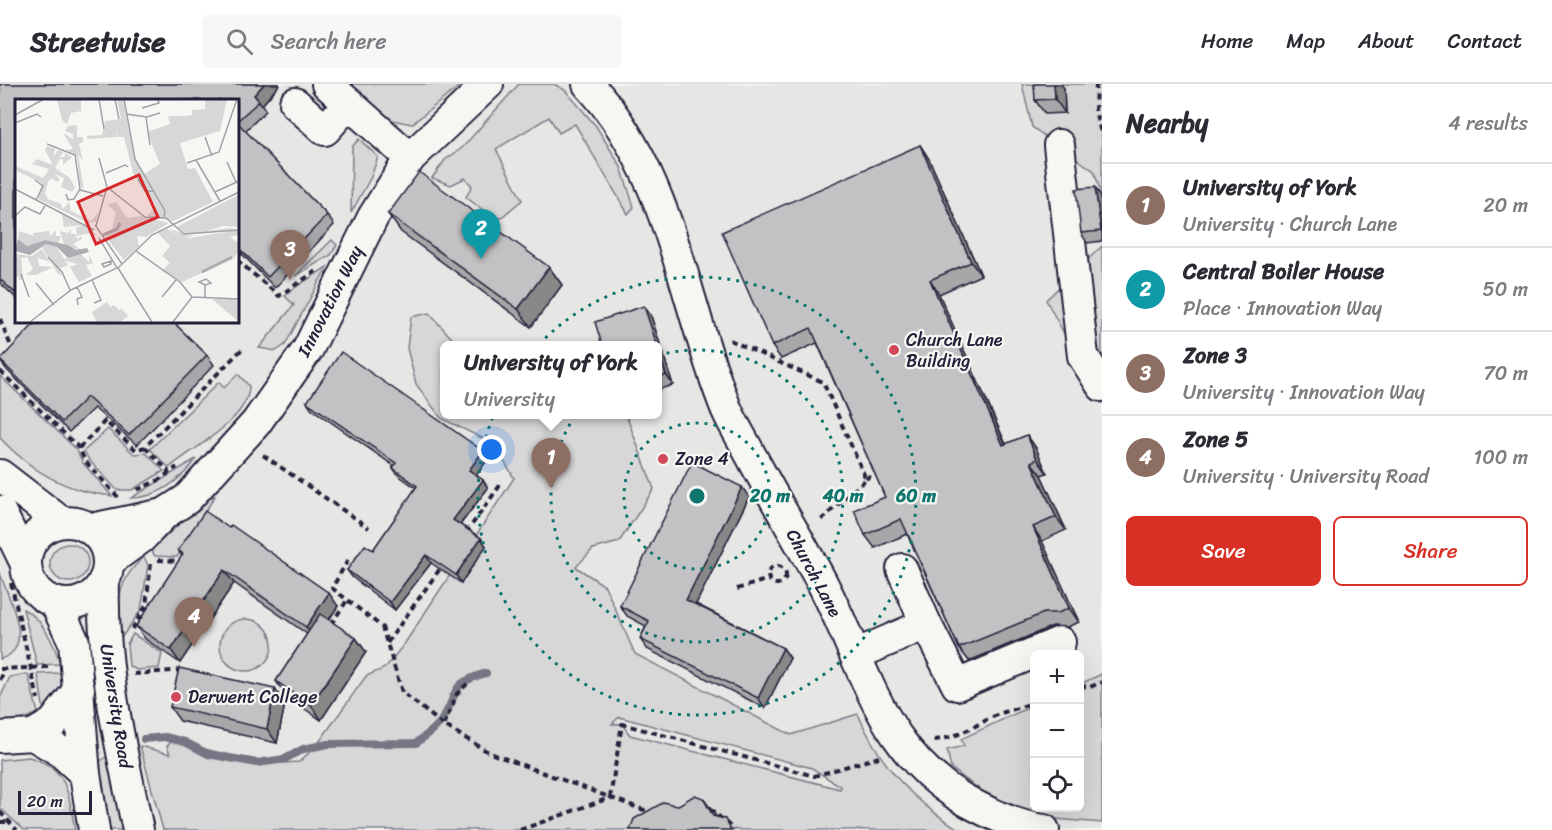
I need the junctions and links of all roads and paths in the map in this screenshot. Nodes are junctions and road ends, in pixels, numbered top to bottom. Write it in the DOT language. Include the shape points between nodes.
graph roads {
  1 [pos="488,84"];
  2 [pos="588,84"];
  3 [pos="1099,85"];
  4 [pos="338,93"];
  5 [pos="296,103"];
  6 [pos="1102,136"];
  7 [pos="1059,145"];
  8 [pos="410,158"];
  9 [pos="238,261"];
  10 [pos="325,265"];
  11 [pos="0,319"];
  12 [pos="698,325"];
  13 [pos="242,349"];
  14 [pos="13,351"];
  15 [pos="0,371"];
  16 [pos="1102,386"];
  17 [pos="241,440"];
  18 [pos="145,447"];
  19 [pos="79,448"];
  20 [pos="877,470"];
  21 [pos="169,472"];
  22 [pos="0,475"];
  23 [pos="866,479"];
  24 [pos="501,484"];
  25 [pos="116,494"];
  26 [pos="0,511"];
  27 [pos="164,514"];
  28 [pos="61,522"];
  29 [pos="369,528"];
  30 [pos="91,529"];
  31 [pos="460,540"];
  32 [pos="798,541"];
  33 [pos="447,559"];
  34 [pos="348,560"];
  35 [pos="185,566"];
  36 [pos="902,569"];
  37 [pos="17,570"];
  38 [pos="106,571"];
  39 [pos="769,579"];
  40 [pos="737,589"];
  41 [pos="348,599"];
  42 [pos="55,602"];
  43 [pos="926,624"];
  44 [pos="324,633"];
  45 [pos="128,635"];
  46 [pos="1060,642"];
  47 [pos="387,643"];
  48 [pos="855,655"];
  49 [pos="2,669"];
  50 [pos="31,670"];
  51 [pos="183,670"];
  52 [pos="125,675"];
  53 [pos="78,676"];
  54 [pos="0,680"];
  55 [pos="469,682"];
  56 [pos="1102,682"];
  57 [pos="1084,686"];
  58 [pos="1030,704"];
  59 [pos="441,723"];
  60 [pos="39,732"];
  61 [pos="0,737"];
  62 [pos="901,745"];
  63 [pos="84,774"];
  64 [pos="610,798"];
  65 [pos="0,812"];
  66 [pos="704,813"];
  67 [pos="642,820"];
  68 [pos="0,822"];
  69 [pos="11,822"];
  70 [pos="17,830"];
  71 [pos="93,830"];
  72 [pos="138,830"];
  73 [pos="520,830"];
  74 [pos="734,830"];
  75 [pos="1044,830"];
  1 -- 8 [label="street, Innovation Way"];
  2 -- 12 [label="street, Church Lane" via="644,164"];
  3 -- 6 [label="path" via="1095,111"];
  4 -- 5 [label="street" via="325,130"];
  4 -- 8 [label="street"];
  7 -- 16 [label="street" via="1083,356"];
  8 -- 17 [label="street, Innovation Way" via="373,217 308,349"];
  9 -- 10 [label="path" via="279,296"];
  11 -- 14 [label="path"];
  12 -- 23 [label="path" via="823,382"];
  12 -- 32 [label="street, Church Lane" via="724,405"];
  13 -- 18 [label="path"];
  15 -- 19 [label="path"];
  17 -- 27 [label="street, Innovation Way" via="187,499"];
  17 -- 29 [label="path"];
  18 -- 19 [label="path" via="136,450 105,421"];
  18 -- 21 [label="path"];
  19 -- 25 [label="path"];
  20 -- 23 [label="path"];
  22 -- 28 [label="street"];
  23 -- 32 [label="path"];
  24 -- 31 [label="path"];
  26 -- 37 [label="street"];
  27 -- 30 [label="street, Innovation Way"];
  27 -- 38 [label="street, Innovation Way"];
  28 -- 30 [label="street" via="72,521"];
  28 -- 37 [label="street" via="43,528 30,543"];
  30 -- 38 [label="street" via="104,543"];
  32 -- 48 [label="street, Church Lane"];
  33 -- 47 [label="path"];
  34 -- 41 [label="path" via="333,588"];
  35 -- 45 [label="path" via="177,561 152,560 146,606"];
  36 -- 43 [label="street"];
  37 -- 42 [label="street" via="46,599"];
  37 -- 50 [label="path"];
  38 -- 42 [label="street" via="92,595 75,603"];
  38 -- 72 [label="street, University Road" via="105,625 114,715"];
  39 -- 39 [label="path" via="773,567 784,569 784,581 777,584"];
  39 -- 40 [label="path"];
  41 -- 44 [label="path"];
  41 -- 47 [label="path" via="382,627"];
  42 -- 53 [label="street, University Road" via="69,628"];
  43 -- 46 [label="street" via="957,685"];
  43 -- 48 [label="street"];
  47 -- 59 [label="path" via="402,692"];
  48 -- 62 [label="street, Church Lane" via="875,702"];
  49 -- 50 [label="path"];
  49 -- 54 [label="path"];
  50 -- 53 [label="path"];
  50 -- 60 [label="path"];
  51 -- 52 [label="path"];
  53 -- 60 [label="street" via="53,723"];
  53 -- 63 [label="street, University Road"];
  55 -- 59 [label="path" via="457,694"];
  56 -- 57 [label="path"];
  58 -- 62 [label="path" via="1000,714 959,737"];
  59 -- 64 [label="path" via="490,753"];
  60 -- 61 [label="street"];
  60 -- 63 [label="street"];
  62 -- 64 [label="path" via="875,759 814,776 622,724"];
  62 -- 75 [label="street, Church Lane" via="960,798 1028,828"];
  63 -- 71 [label="street, University Road"];
  64 -- 67 [label="path" via="644,810"];
  64 -- 73 [label="path"];
  65 -- 69 [label="path"];
  66 -- 74 [label="path" via="713,811"];
  68 -- 69 [label="path"];
  69 -- 70 [label="path"];
}
